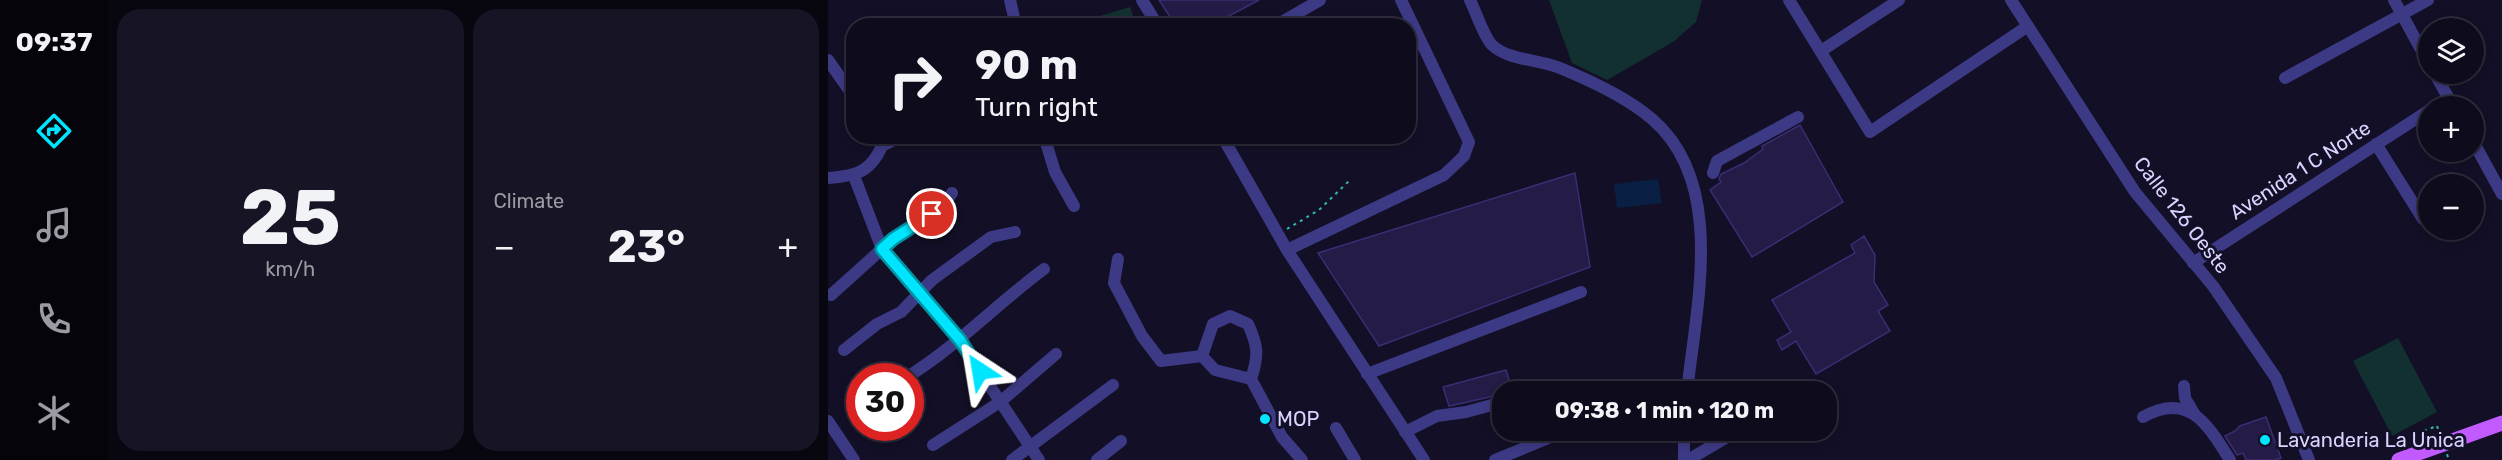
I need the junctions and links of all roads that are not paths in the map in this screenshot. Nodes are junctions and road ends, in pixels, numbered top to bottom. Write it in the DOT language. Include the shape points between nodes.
graph roads {
  1 [pos="1010,0"];
  2 [pos="1142,0"];
  3 [pos="1320,0"];
  4 [pos="1401,0"];
  5 [pos="1470,0"];
  6 [pos="1789,0"];
  7 [pos="1899,0"];
  8 [pos="2011,0"];
  9 [pos="2394,0"];
  10 [pos="2428,0"];
  11 [pos="2402,15"];
  12 [pos="1014,18"];
  13 [pos="1153,18"];
  14 [pos="1289,18"];
  15 [pos="1409,18"];
  16 [pos="2028,26"];
  17 [pos="1416,32"];
  18 [pos="2418,44"];
  19 [pos="1821,51"];
  20 [pos="828,60"];
  21 [pos="2285,78"];
  22 [pos="846,86"];
  23 [pos="1798,117"];
  24 [pos="2418,117"];
  25 [pos="879,144"];
  26 [pos="1046,144"];
  27 [pos="1227,144"];
  28 [pos="2376,144"];
  29 [pos="2484,161"];
  30 [pos="1713,173"];
  31 [pos="854,176"];
  32 [pos="828,178"];
  33 [pos="952,193"];
  34 [pos="2502,194"];
  35 [pos="1074,206"];
  36 [pos="2418,211"];
  37 [pos="1015,232"];
  38 [pos="882,249"];
  39 [pos="1287,250"];
  40 [pos="1118,259"];
  41 [pos="2193,263"];
  42 [pos="1044,269"];
  43 [pos="921,292"];
  44 [pos="1581,292"];
  45 [pos="831,295"];
  46 [pos="960,340"];
  47 [pos="844,350"];
  48 [pos="1056,354"];
  49 [pos="1202,356"];
  50 [pos="924,365"];
  51 [pos="1367,374"];
  52 [pos="1251,379"];
  53 [pos="1688,381"];
  54 [pos="1113,385"];
  55 [pos="2184,386"];
  56 [pos="1000,402"];
  57 [pos="1492,405"];
  58 [pos="2196,416"];
  59 [pos="2143,417"];
  60 [pos="828,421"];
  61 [pos="2501,422"];
  62 [pos="1335,428"];
  63 [pos="1405,432"];
  64 [pos="1121,441"];
  65 [pos="1541,441"];
  66 [pos="1685,441"];
  67 [pos="1720,441"];
  68 [pos="933,445"];
  69 [pos="1030,447"];
  70 [pos="854,460"];
  71 [pos="1012,460"];
  72 [pos="1039,460"];
  73 [pos="1097,460"];
  74 [pos="1302,460"];
  75 [pos="1355,460"];
  76 [pos="1424,460"];
  77 [pos="1495,460"];
  78 [pos="1686,460"];
  79 [pos="2230,460"];
  80 [pos="2309,460"];
  81 [pos="2399,460"];
  1 -- 12 [label="street"];
  2 -- 13 [label="street"];
  3 -- 14 [label="street"];
  4 -- 15 [label="street"];
  5 -- 53 [label="street" via="1491,44 1506,54 1563,69 1631,104 1669,136 1696,195 1701,222"];
  6 -- 19 [label="street"];
  7 -- 19 [label="street"];
  8 -- 16 [label="street, Calle 126 Oeste"];
  9 -- 11 [label="street"];
  10 -- 11 [label="street"];
  11 -- 18 [label="street"];
  11 -- 21 [label="street"];
  16 -- 19 [label="street" via="1870,132"];
  16 -- 41 [label="street, Calle 126 Oeste" via="2135,192"];
  17 -- 39 [label="street" via="1468,149 1444,175"];
  20 -- 22 [label="street"];
  23 -- 30 [label="street" via="1717,160"];
  24 -- 28 [label="street, Avenida 1 C Norte"];
  25 -- 31 [label="street" via="876,158"];
  26 -- 35 [label="street" via="1055,172"];
  27 -- 39 [label="street"];
  28 -- 36 [label="street"];
  28 -- 41 [label="street, Avenida 1 C Norte"];
  29 -- 34 [label="street"];
  31 -- 32 [label="street"];
  31 -- 38 [label="street"];
  33 -- 38 [label="street" via="942,207"];
  37 -- 43 [label="street" via="991,237"];
  38 -- 43 [label="street"];
  38 -- 45 [label="street"];
  39 -- 51 [label="street"];
  40 -- 49 [label="street" via="1114,283 1142,336 1161,361"];
  41 -- 80 [label="street, Calle 126 Oeste" via="2276,378"];
  42 -- 46 [label="street"];
  43 -- 46 [label="street"];
  43 -- 47 [label="street" via="901,312 877,324"];
  44 -- 51 [label="street"];
  46 -- 50 [label="street"];
  46 -- 56 [label="street"];
  48 -- 56 [label="street"];
  49 -- 52 [label="street" via="1215,370"];
  49 -- 52 [label="street" via="1213,324 1230,316 1248,324 1257,344"];
  51 -- 63 [label="street"];
  52 -- 74 [label="street" via="1282,436"];
  54 -- 69 [label="street"];
  55 -- 58 [label="street" via="2185,398"];
  56 -- 68 [label="street"];
  56 -- 69 [label="street"];
  57 -- 63 [label="street" via="1437,416"];
  58 -- 59 [label="street" via="2172,407"];
  58 -- 79 [label="street" via="2208,425"];
  60 -- 70 [label="street"];
  61 -- 81 [label="main road"];
  62 -- 75 [label="street"];
  63 -- 76 [label="street"];
  64 -- 73 [label="street"];
  65 -- 77 [label="street"];
  66 -- 78 [label="street"];
  67 -- 78 [label="street"];
  69 -- 71 [label="street"];
  69 -- 72 [label="street"];
}
